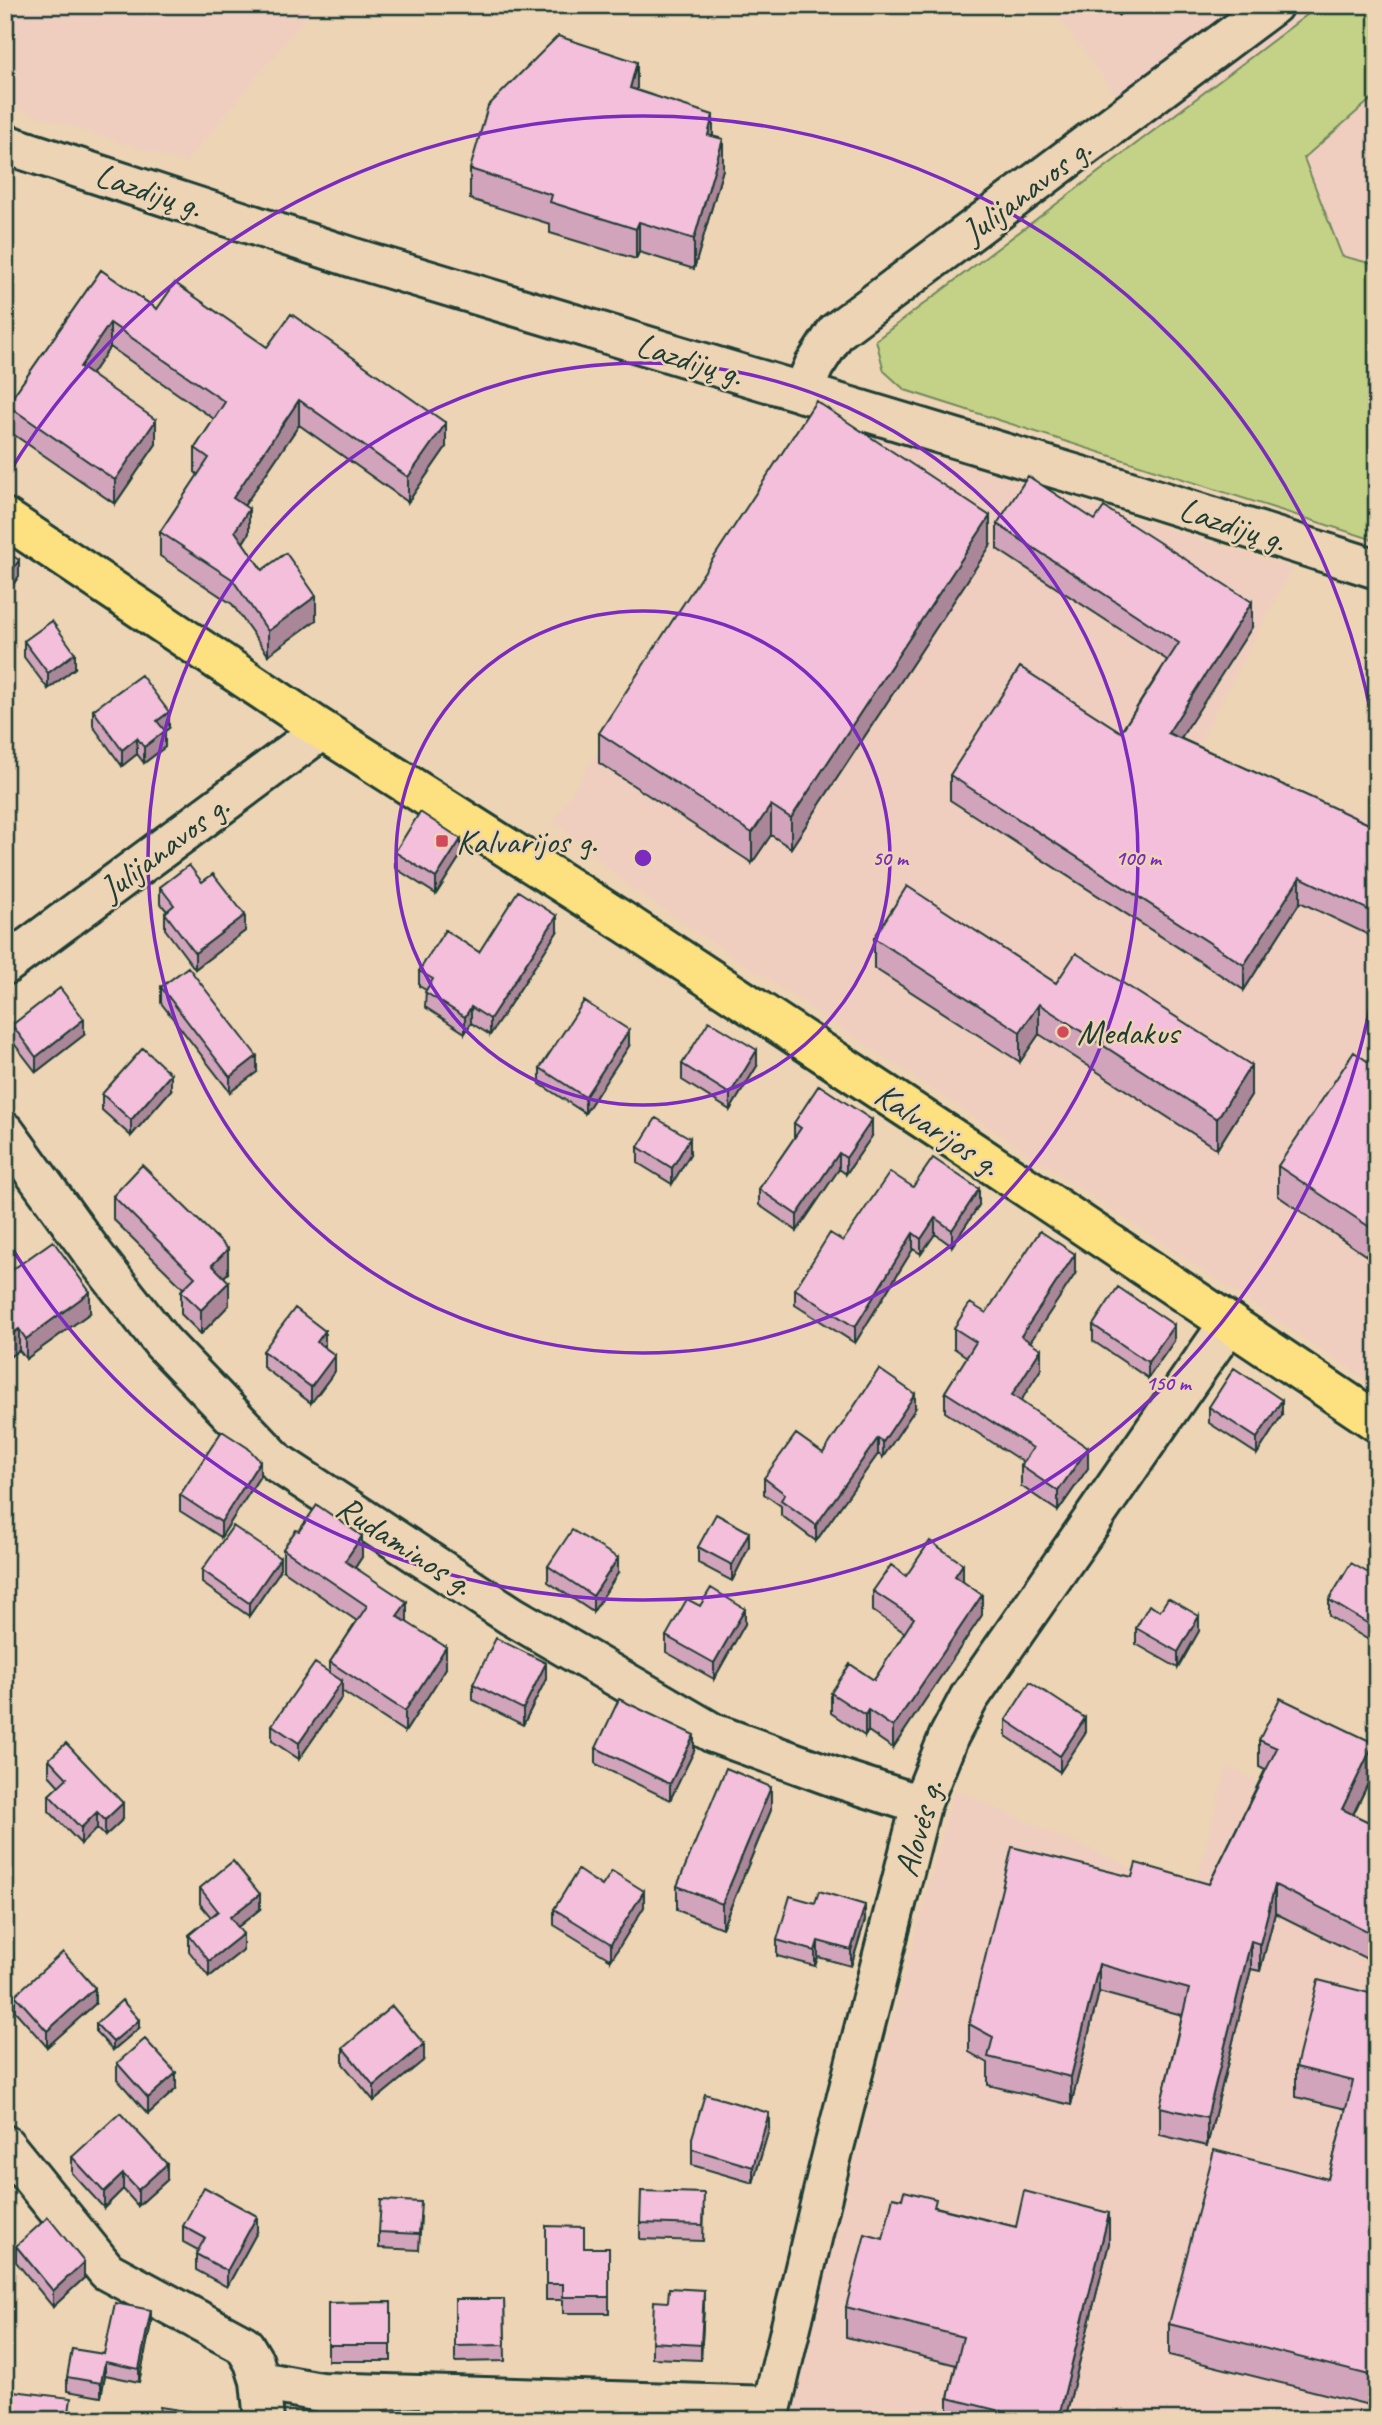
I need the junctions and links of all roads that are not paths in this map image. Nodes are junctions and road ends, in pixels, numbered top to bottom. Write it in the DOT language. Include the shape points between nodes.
graph roads {
  1 [pos="1273,5"];
  2 [pos="5,144"];
  3 [pos="802,393"];
  4 [pos="5,518"];
  5 [pos="1377,569"];
  6 [pos="322,730"];
  7 [pos="5,965"];
  8 [pos="5,1132"];
  9 [pos="1229,1323"];
  10 [pos="1377,1422"];
  11 [pos="921,1805"];
  12 [pos="5,2145"];
  13 [pos="260,2381"];
  14 [pos="264,2420"];
  1 -- 3 [label="street, Julijanavos g." via="836,332"];
  2 -- 3 [label="street, Lazdijų g." via="354,258"];
  3 -- 5 [label="street, Lazdijų g."];
  4 -- 6 [label="main road, Kalvarijos g."];
  6 -- 7 [label="street, Julijanavos g."];
  6 -- 9 [label="main road, Kalvarijos g." via="639,932"];
  8 -- 11 [label="street, Rudaminos g." via="162,1342 278,1463 512,1616 713,1733"];
  9 -- 10 [label="main road, Kalvarijos g."];
  9 -- 11 [label="street, Alovės g." via="969,1698"];
  11 -- 13 [label="street, Alovės g." via="772,2406 320,2392"];
  12 -- 13 [label="street" via="107,2271 244,2345"];
  13 -- 14 [label="street"];
}
